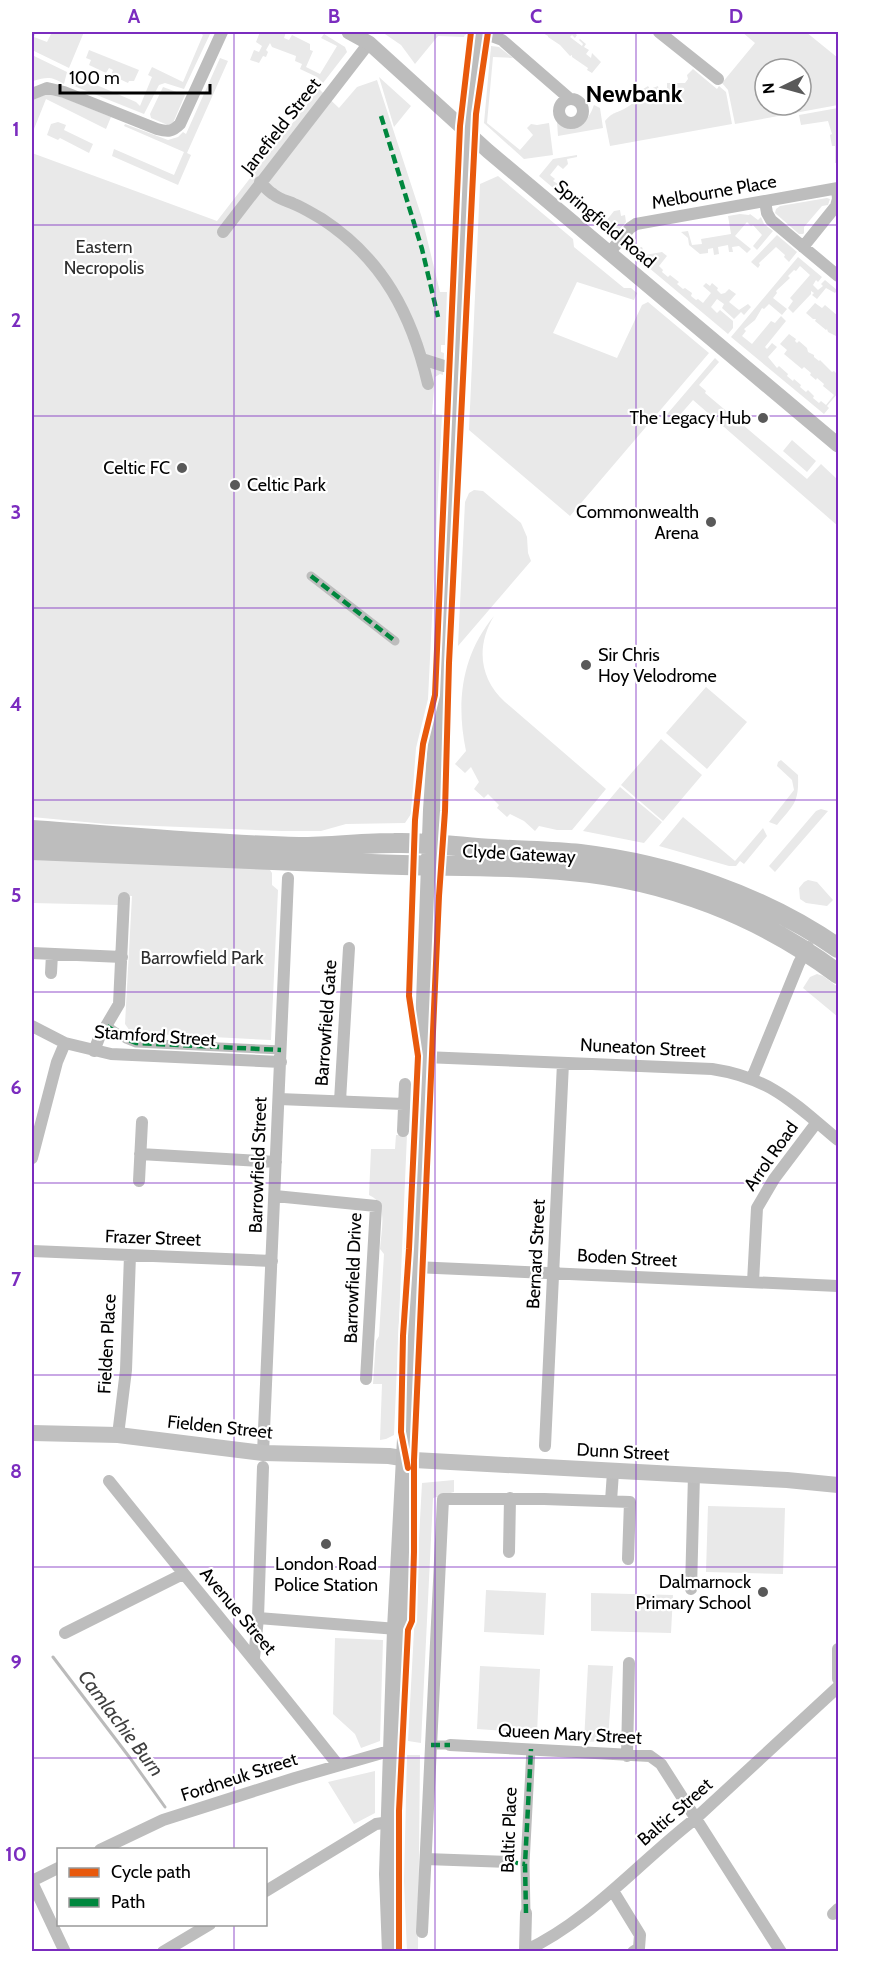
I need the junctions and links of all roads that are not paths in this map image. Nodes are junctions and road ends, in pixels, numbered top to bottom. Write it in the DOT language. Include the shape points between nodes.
graph roads {
  1 [pos="222,32"];
  2 [pos="349,32"];
  3 [pos="476,32"];
  4 [pos="659,32"];
  5 [pos="369,43"];
  6 [pos="718,79"];
  7 [pos="32,93"];
  8 [pos="570,99"];
  9 [pos="468,134"];
  10 [pos="260,182"];
  11 [pos="838,188"];
  12 [pos="765,201"];
  13 [pos="223,232"];
  14 [pos="803,247"];
  15 [pos="609,254"];
  16 [pos="838,276"];
  17 [pos="422,359"];
  18 [pos="444,366"];
  19 [pos="428,384"];
  20 [pos="838,445"];
  21 [pos="311,576"];
  22 [pos="395,641"];
  23 [pos="32,830"];
  24 [pos="432,844"];
  25 [pos="32,850"];
  26 [pos="431,865"];
  27 [pos="288,878"];
  28 [pos="124,898"];
  29 [pos="817,934"];
  30 [pos="349,948"];
  31 [pos="838,948"];
  32 [pos="805,951"];
  33 [pos="32,953"];
  34 [pos="52,954"];
  35 [pos="122,957"];
  36 [pos="51,973"];
  37 [pos="838,974"];
  38 [pos="32,1026"];
  39 [pos="107,1026"];
  40 [pos="65,1043"];
  41 [pos="94,1052"];
  42 [pos="281,1056"];
  43 [pos="424,1057"];
  44 [pos="562,1063"];
  45 [pos="752,1078"];
  46 [pos="405,1083"];
  47 [pos="279,1099"];
  48 [pos="340,1101"];
  49 [pos="404,1104"];
  50 [pos="142,1122"];
  51 [pos="817,1122"];
  52 [pos="403,1131"];
  53 [pos="838,1140"];
  54 [pos="140,1154"];
  55 [pos="32,1158"];
  56 [pos="276,1162"];
  57 [pos="139,1181"];
  58 [pos="275,1197"];
  59 [pos="32,1251"];
  60 [pos="130,1255"];
  61 [pos="272,1261"];
  62 [pos="414,1267"];
  63 [pos="553,1273"];
  64 [pos="753,1282"];
  65 [pos="838,1286"];
  66 [pos="366,1379"];
  67 [pos="32,1433"];
  68 [pos="118,1435"];
  69 [pos="545,1446"];
  70 [pos="405,1458"];
  71 [pos="263,1460"];
  72 [pos="613,1472"];
  73 [pos="694,1475"];
  74 [pos="109,1481"];
  75 [pos="838,1485"];
  76 [pos="510,1498"];
  77 [pos="611,1501"];
  78 [pos="509,1552"];
  79 [pos="628,1559"];
  80 [pos="183,1574"];
  81 [pos="691,1589"];
  82 [pos="258,1618"];
  83 [pos="397,1629"];
  84 [pos="65,1633"];
  85 [pos="838,1649"];
  86 [pos="254,1659"];
  87 [pos="629,1663"];
  88 [pos="838,1679"];
  89 [pos="838,1687"];
  90 [pos="431,1745"];
  91 [pos="450,1745"];
  92 [pos="531,1749"];
  93 [pos="393,1752"];
  94 [pos="627,1756"];
  95 [pos="338,1765"];
  96 [pos="695,1819"];
  97 [pos="390,1822"];
  98 [pos="104,1848"];
  99 [pos="426,1859"];
  100 [pos="509,1862"];
  101 [pos="525,1864"];
  102 [pos="57,1868"];
  103 [pos="32,1881"];
  104 [pos="267,1890"];
  105 [pos="613,1891"];
  106 [pos="525,1912"];
  107 [pos="207,1926"];
  108 [pos="422,1932"];
  109 [pos="525,1951"];
  110 [pos="65,1952"];
  111 [pos="163,1952"];
  112 [pos="392,1952"];
  113 [pos="633,1952"];
  114 [pos="781,1952"];
  1 -- 7 [label="street" via="180,124 173,131 157,129 64,92 47,88"];
  2 -- 5 [label="street, Springfield Road"];
  3 -- 8 [label="street" via="502,40"];
  3 -- 9 [label="main road"];
  4 -- 6 [label="street"];
  5 -- 9 [label="street, Springfield Road"];
  5 -- 10 [label="street, Janefield Street"];
  9 -- 15 [label="street, Springfield Road"];
  9 -- 24 [label="main road"];
  10 -- 13 [label="street, Janefield Street"];
  10 -- 17 [label="street" via="272,194 334,228 368,258 404,309"];
  11 -- 12 [label="street, Melbourne Place"];
  11 -- 14 [label="street" via="836,206"];
  12 -- 14 [label="street" via="769,218"];
  12 -- 15 [label="street, Melbourne Place" via="635,225"];
  14 -- 16 [label="street"];
  15 -- 20 [label="street, Springfield Road"];
  17 -- 18 [label="street"];
  17 -- 19 [label="street"];
  21 -- 22 [label="street"];
  23 -- 24 [label="main road, Clyde Gateway" via="299,847"];
  24 -- 26 [label="main road"];
  24 -- 29 [label="main road, Clyde Gateway" via="571,853 655,868 740,895"];
  25 -- 26 [label="main road, Clyde Gateway"];
  26 -- 32 [label="main road, Clyde Gateway" via="573,871 666,889 710,903"];
  26 -- 43 [label="main road"];
  27 -- 42 [label="street, Barrowfield Street"];
  28 -- 35 [label="street"];
  29 -- 31 [label="main road, Clyde Gateway"];
  29 -- 32 [label="street"];
  30 -- 48 [label="street, Barrowfield Gate"];
  32 -- 37 [label="main road, Clyde Gateway"];
  32 -- 45 [label="street"];
  33 -- 34 [label="street"];
  34 -- 35 [label="street"];
  34 -- 36 [label="street"];
  35 -- 39 [label="street" via="119,1004"];
  38 -- 40 [label="street, Stamford Street"];
  39 -- 41 [label="street"];
  39 -- 42 [label="street" via="136,1043"];
  40 -- 41 [label="street, Stamford Street"];
  40 -- 55 [label="street"];
  41 -- 42 [label="street, Stamford Street"];
  42 -- 47 [label="street, Barrowfield Street"];
  43 -- 44 [label="street, Nuneaton Street"];
  43 -- 62 [label="main road"];
  44 -- 45 [label="street, Nuneaton Street" via="712,1069"];
  44 -- 63 [label="street, Bernard Street"];
  45 -- 51 [label="street, Nuneaton Street" via="778,1091"];
  46 -- 49 [label="street"];
  47 -- 48 [label="street"];
  47 -- 56 [label="street, Barrowfield Street"];
  48 -- 49 [label="street"];
  49 -- 52 [label="street"];
  50 -- 54 [label="street"];
  51 -- 53 [label="street, Nuneaton Street"];
  51 -- 64 [label="street, Arrol Road" via="757,1208"];
  54 -- 56 [label="street"];
  54 -- 57 [label="street"];
  56 -- 58 [label="street, Barrowfield Street"];
  58 -- 61 [label="street, Barrowfield Street"];
  58 -- 66 [label="street, Barrowfield Drive" via="376,1206"];
  59 -- 60 [label="street, Frazer Street"];
  60 -- 61 [label="street, Frazer Street"];
  60 -- 68 [label="street, Fielden Place" via="126,1370"];
  61 -- 71 [label="street, Barrowfield Street"];
  62 -- 63 [label="street, Boden Street"];
  62 -- 70 [label="main road"];
  63 -- 64 [label="street, Boden Street"];
  63 -- 69 [label="street, Bernard Street"];
  64 -- 65 [label="street, Boden Street"];
  67 -- 68 [label="main road, Fielden Street"];
  68 -- 71 [label="main road, Fielden Street"];
  70 -- 71 [label="main road, Fielden Street"];
  70 -- 72 [label="main road, Dunn Street"];
  70 -- 83 [label="main road"];
  71 -- 82 [label="street, Barrowfield Street"];
  72 -- 73 [label="main road, Dunn Street"];
  72 -- 77 [label="street"];
  73 -- 75 [label="main road, Dunn Street"];
  73 -- 81 [label="street"];
  74 -- 80 [label="street, Avenue Street"];
  76 -- 77 [label="street"];
  76 -- 78 [label="street"];
  76 -- 90 [label="street" via="443,1499"];
  77 -- 79 [label="street" via="630,1502"];
  80 -- 84 [label="street"];
  80 -- 86 [label="street, Avenue Street"];
  82 -- 83 [label="street"];
  82 -- 86 [label="street, Barrowfield Street"];
  83 -- 93 [label="main road"];
  85 -- 88 [label="street"];
  86 -- 95 [label="street, Avenue Street"];
  87 -- 94 [label="street"];
  89 -- 96 [label="street, Baltic Street"];
  90 -- 91 [label="street, Queen Mary Street"];
  90 -- 99 [label="street"];
  91 -- 92 [label="street, Queen Mary Street"];
  92 -- 94 [label="street, Queen Mary Street"];
  92 -- 101 [label="street, Baltic Place"];
  93 -- 95 [label="street, Fordneuk Street"];
  93 -- 97 [label="main road"];
  94 -- 96 [label="street, Queen Mary Street" via="650,1756 661,1764"];
  95 -- 98 [label="street, Fordneuk Street" via="163,1820"];
  96 -- 105 [label="street, Baltic Street"];
  96 -- 114 [label="street, Queen Mary Street"];
  97 -- 104 [label="street" via="376,1824"];
  97 -- 112 [label="main road"];
  99 -- 100 [label="street"];
  99 -- 108 [label="street"];
  100 -- 101 [label="street"];
  101 -- 106 [label="street, Baltic Place"];
  102 -- 103 [label="street"];
  103 -- 110 [label="street"];
  105 -- 109 [label="street, Baltic Street" via="548,1939"];
  105 -- 113 [label="street" via="640,1935 639,1947"];
  106 -- 109 [label="street"];
  107 -- 111 [label="street"];
}
